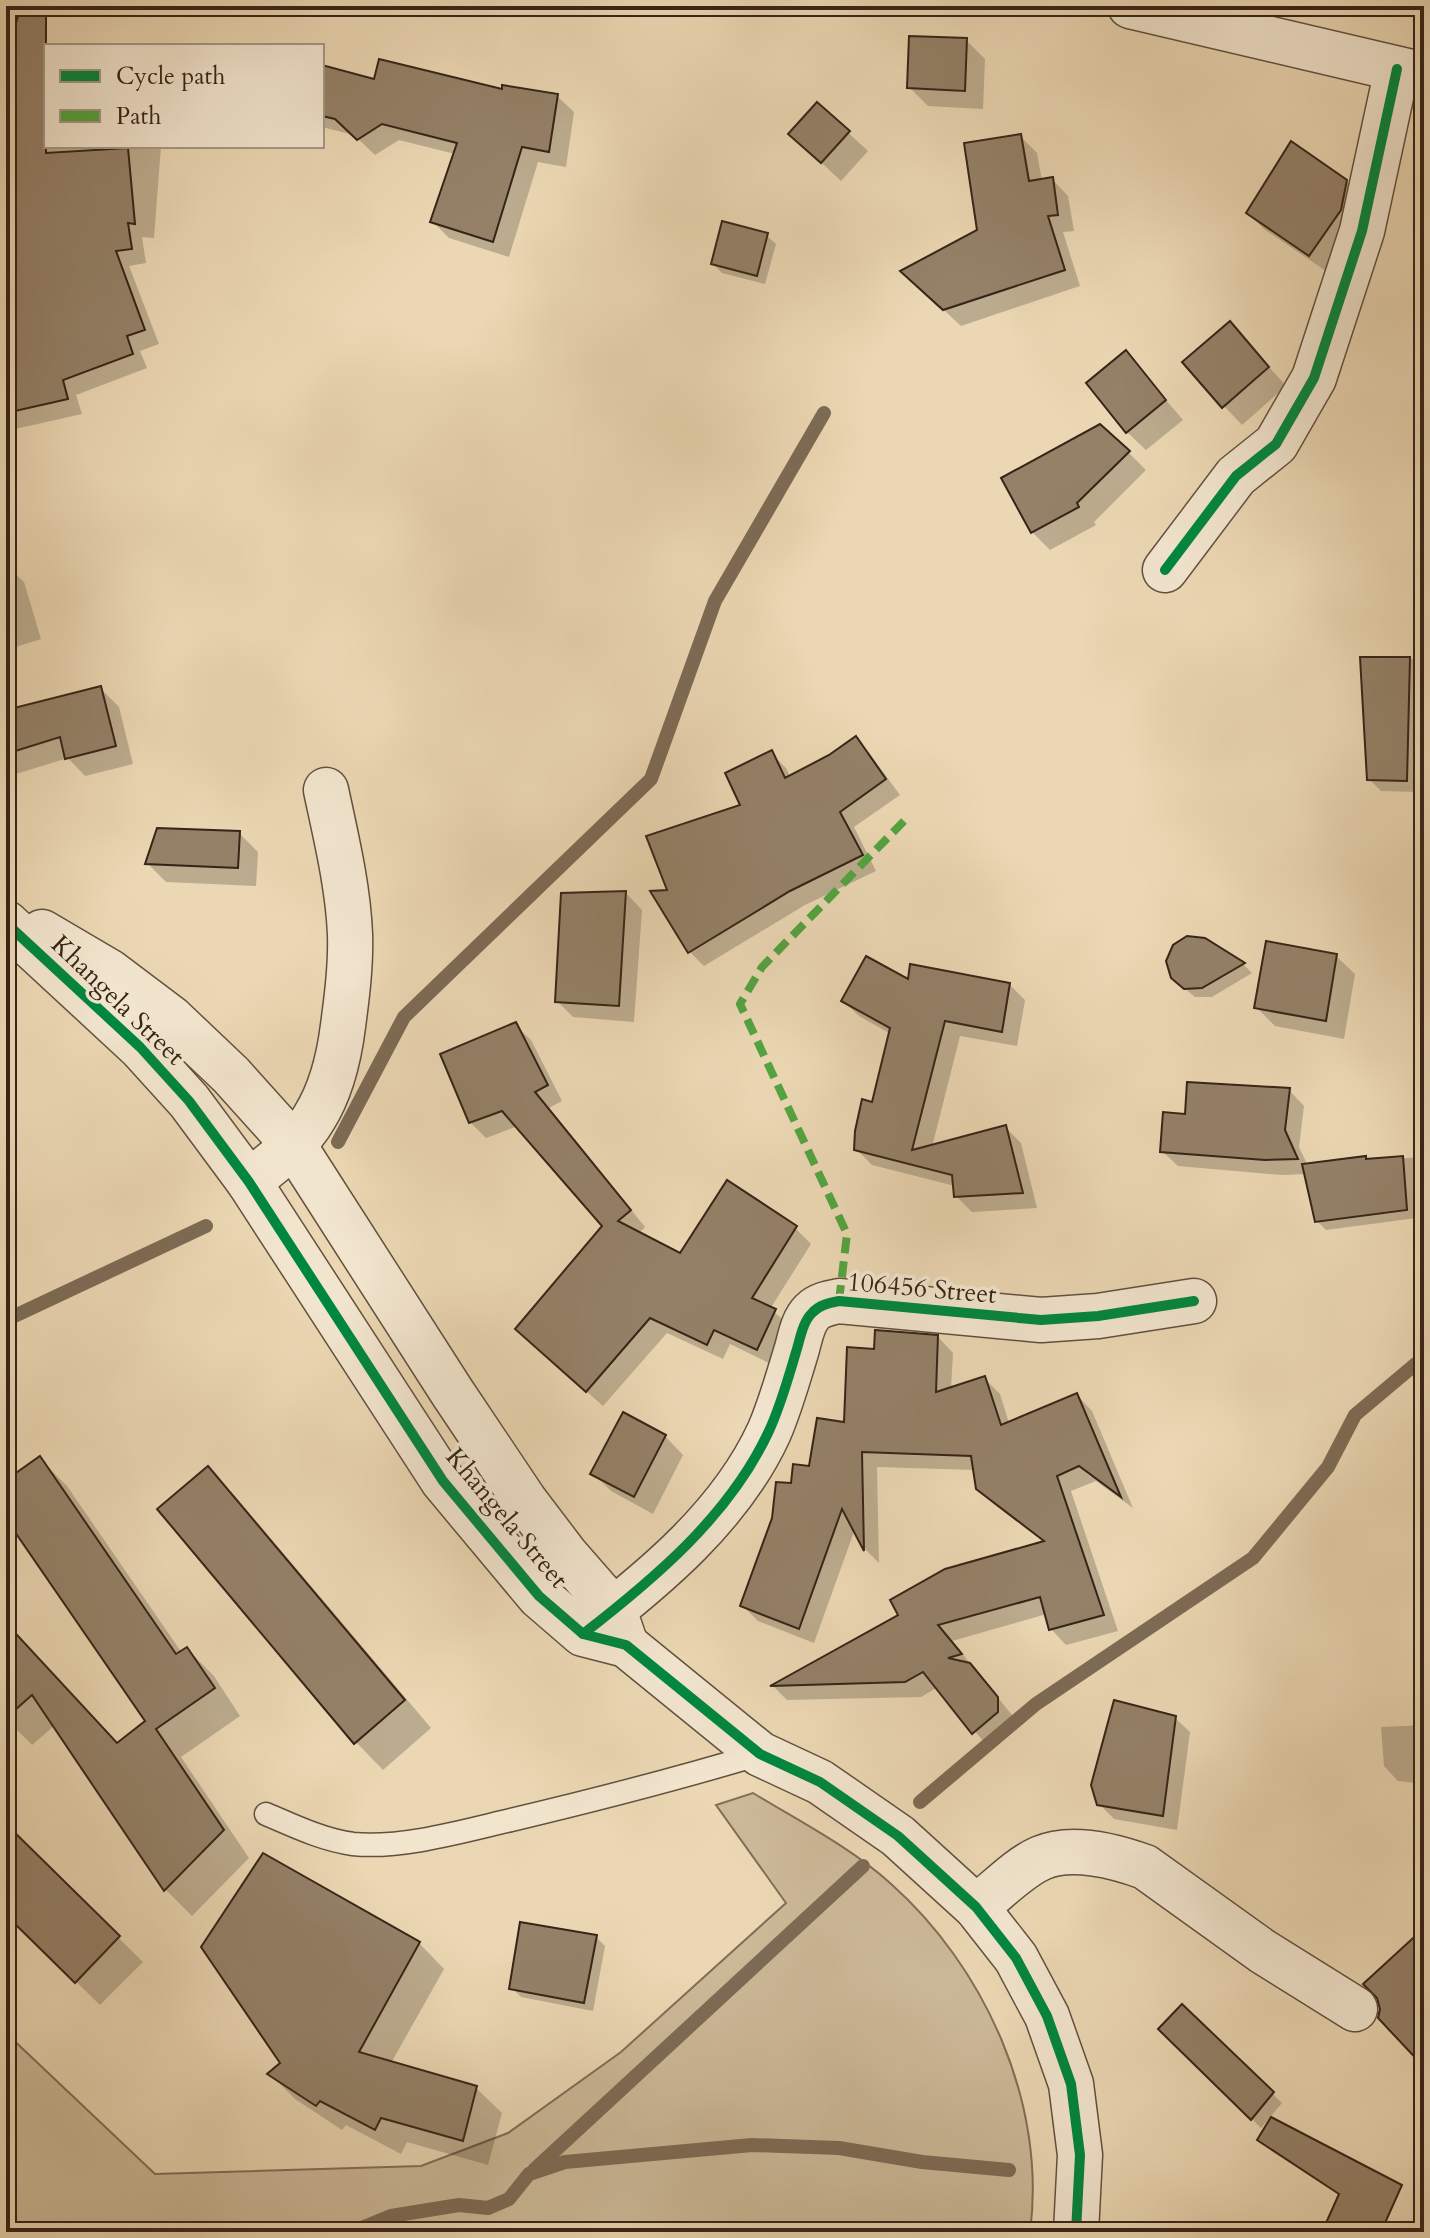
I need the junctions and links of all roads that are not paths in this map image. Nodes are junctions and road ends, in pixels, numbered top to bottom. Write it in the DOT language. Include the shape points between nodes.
graph roads {
  1 [pos="1130,6"];
  2 [pos="1410,72"];
  3 [pos="1165,570"];
  4 [pos="326,790"];
  5 [pos="6,916"];
  6 [pos="6,923"];
  7 [pos="293,1144"];
  8 [pos="249,1182"];
  9 [pos="1194,1301"];
  10 [pos="608,1629"];
  11 [pos="760,1754"];
  12 [pos="266,1814"];
  13 [pos="976,1907"];
  14 [pos="1355,2009"];
  15 [pos="1076,2232"];
  1 -- 2 [label="street"];
  2 -- 3 [label="street" via="1314,378 1276,444 1236,476"];
  4 -- 7 [label="street" via="350,934 347,991 327,1095"];
  5 -- 7 [label="street, Khangela Street" via="59,940 171,1018"];
  6 -- 8 [label="street, Khangela Street" via="140,1047 189,1101"];
  7 -- 8 [label="street"];
  7 -- 10 [label="street, Khangela Street" via="452,1392 566,1555"];
  8 -- 10 [label="street, Khangela Street" via="443,1481 539,1596"];
  9 -- 10 [label="street, 106456 Street" via="1041,1320 826,1303 811,1313 802,1330 770,1430 750,1469"];
  10 -- 11 [label="street, Khangela Street"];
  11 -- 12 [label="lane" via="654,1786 406,1841 353,1844"];
  11 -- 13 [label="street, Khangela Street" via="820,1782 898,1836"];
  13 -- 14 [label="street" via="1039,1858 1078,1852 1132,1862"];
  13 -- 15 [label="street, Khangela Street" via="1016,1958 1047,2016 1071,2084 1080,2155"];
}
